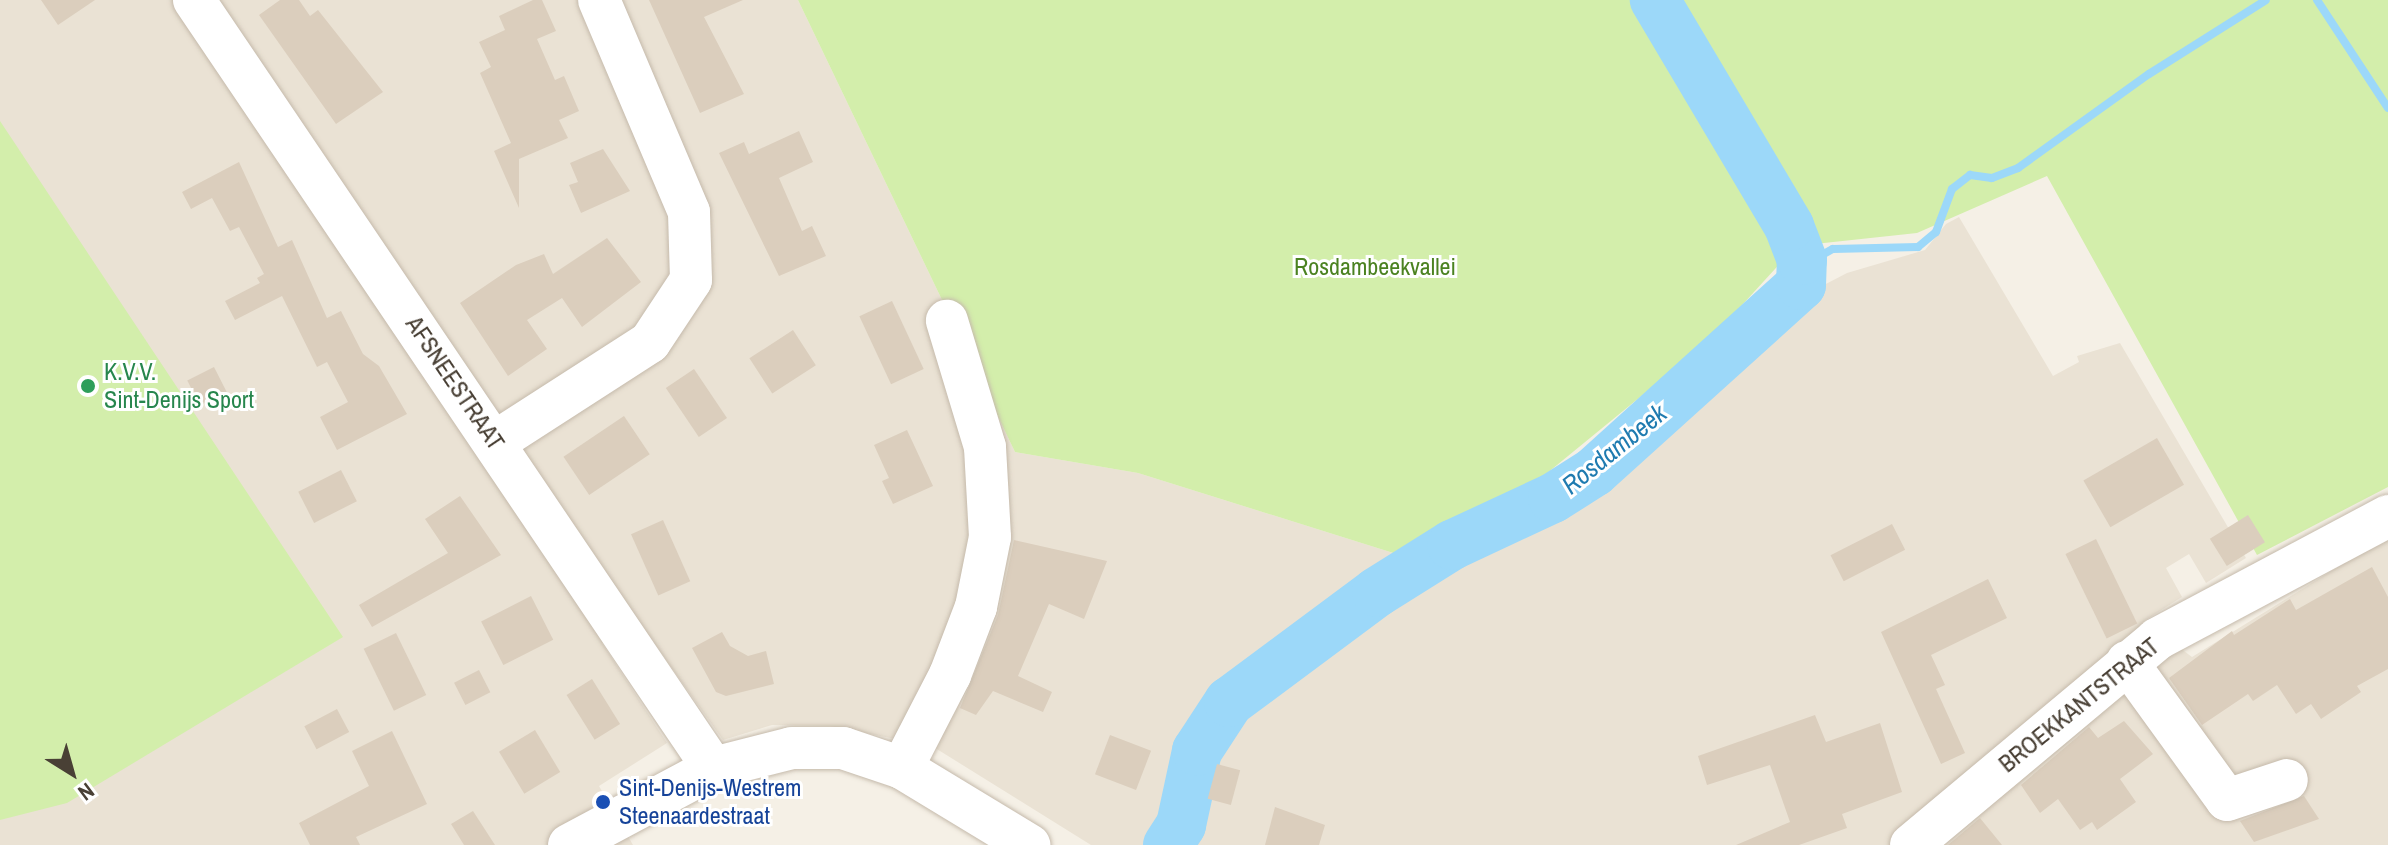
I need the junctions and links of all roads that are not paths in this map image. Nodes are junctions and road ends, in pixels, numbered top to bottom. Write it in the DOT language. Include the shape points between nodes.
graph roads {
  1 [pos="194,0"];
  2 [pos="599,0"];
  3 [pos="947,321"];
  4 [pos="495,442"];
  5 [pos="2388,516"];
  6 [pos="2127,662"];
  7 [pos="713,768"];
  8 [pos="902,768"];
  9 [pos="2287,780"];
  10 [pos="584,840"];
  11 [pos="1029,845"];
  12 [pos="1911,845"];
  1 -- 4 [label="street, AFSNEESTRAAT"];
  2 -- 4 [label="street" via="689,212 691,280 650,342"];
  3 -- 8 [label="street" via="985,447 990,537 976,607 950,675"];
  4 -- 7 [label="street, AFSNEESTRAAT"];
  5 -- 6 [label="street, BROEKKANTSTRAAT" via="2195,618"];
  6 -- 9 [label="street" via="2227,800"];
  6 -- 12 [label="street, BROEKKANTSTRAAT"];
  7 -- 8 [label="street" via="792,748 843,748"];
  7 -- 10 [label="street"];
  8 -- 11 [label="street"];
}
